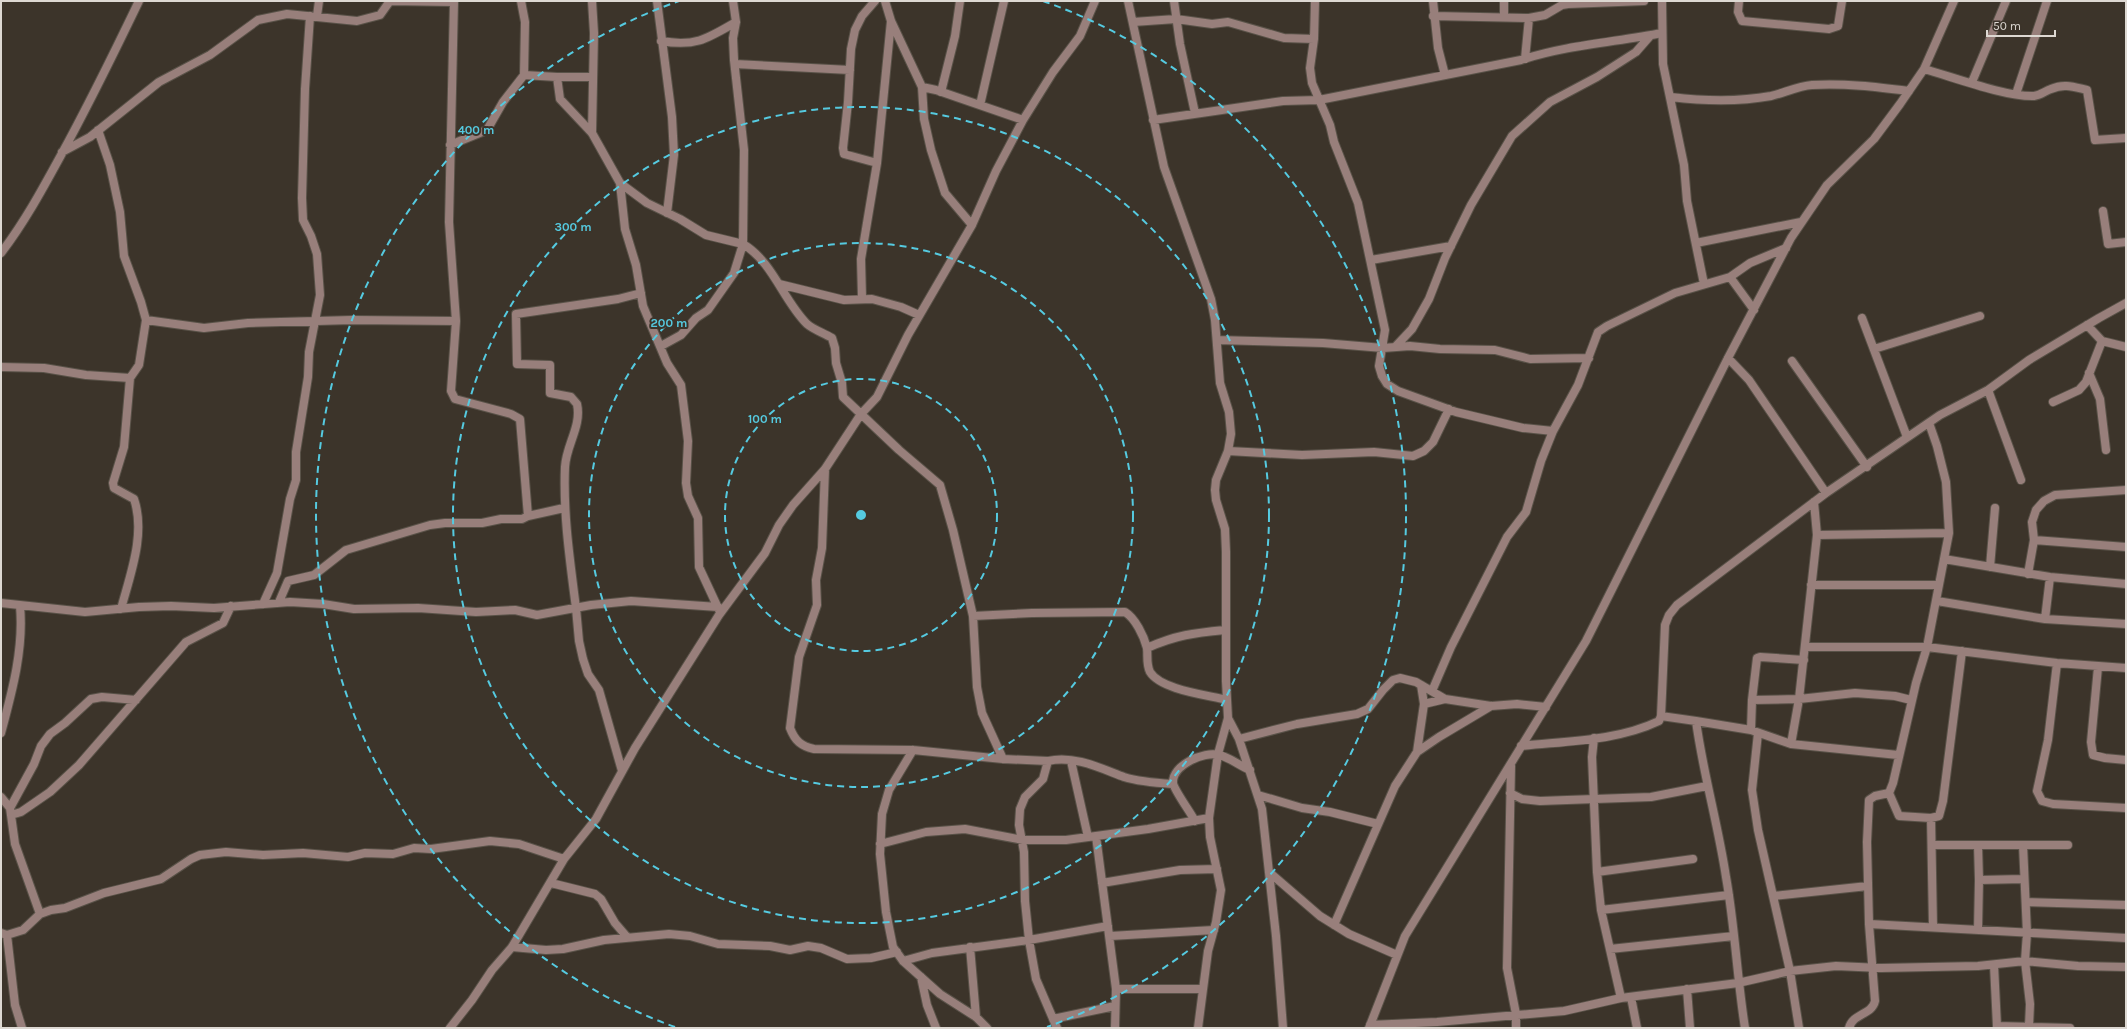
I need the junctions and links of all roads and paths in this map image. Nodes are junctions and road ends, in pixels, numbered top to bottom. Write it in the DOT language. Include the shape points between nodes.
graph roads {
  1 [pos="139,1"];
  2 [pos="319,1"];
  3 [pos="390,1"];
  4 [pos="521,1"];
  5 [pos="592,1"];
  6 [pos="657,1"];
  7 [pos="733,1"];
  8 [pos="875,1"];
  9 [pos="886,1"];
  10 [pos="960,1"];
  11 [pos="1004,1"];
  12 [pos="1096,1"];
  13 [pos="1128,1"];
  14 [pos="1174,1"];
  15 [pos="1315,1"];
  16 [pos="1433,1"];
  17 [pos="1504,1"];
  18 [pos="1644,1"];
  19 [pos="1662,1"];
  20 [pos="1739,1"];
  21 [pos="1842,1"];
  22 [pos="1954,1"];
  23 [pos="2006,1"];
  24 [pos="2047,1"];
  25 [pos="453,2"];
  26 [pos="314,16"];
  27 [pos="1434,16"];
  28 [pos="1504,17"];
  29 [pos="1529,18"];
  30 [pos="1176,19"];
  31 [pos="891,21"];
  32 [pos="736,22"];
  33 [pos="1133,22"];
  34 [pos="1662,33"];
  35 [pos="1650,36"];
  36 [pos="1314,38"];
  37 [pos="661,41"];
  38 [pos="1525,59"];
  39 [pos="734,64"];
  40 [pos="1924,69"];
  41 [pos="850,70"];
  42 [pos="524,75"];
  43 [pos="1445,75"];
  44 [pos="557,77"];
  45 [pos="593,77"];
  46 [pos="1972,82"];
  47 [pos="922,87"];
  48 [pos="1909,91"];
  49 [pos="942,92"];
  50 [pos="2016,94"];
  51 [pos="1671,97"];
  52 [pos="1319,100"];
  53 [pos="980,105"];
  54 [pos="1195,113"];
  55 [pos="1023,120"];
  56 [pos="1153,120"];
  57 [pos="98,130"];
  58 [pos="592,133"];
  59 [pos="2126,138"];
  60 [pos="450,146"];
  61 [pos="62,152"];
  62 [pos="877,163"];
  63 [pos="620,183"];
  64 [pos="2103,211"];
  65 [pos="667,213"];
  66 [pos="1801,222"];
  67 [pos="972,225"];
  68 [pos="2126,242"];
  69 [pos="1696,243"];
  70 [pos="743,244"];
  71 [pos="1451,246"];
  72 [pos="1786,248"];
  73 [pos="1,253"];
  74 [pos="1371,260"];
  75 [pos="1730,277"];
  76 [pos="779,284"];
  77 [pos="1704,284"];
  78 [pos="641,293"];
  79 [pos="862,298"];
  80 [pos="2126,304"];
  81 [pos="1754,310"];
  82 [pos="919,315"];
  83 [pos="1980,316"];
  84 [pos="1862,318"];
  85 [pos="146,320"];
  86 [pos="315,321"];
  87 [pos="456,321"];
  88 [pos="2087,325"];
  89 [pos="1217,340"];
  90 [pos="2102,341"];
  91 [pos="661,346"];
  92 [pos="1396,346"];
  93 [pos="2126,347"];
  94 [pos="1383,348"];
  95 [pos="1874,349"];
  96 [pos="1589,358"];
  97 [pos="1728,358"];
  98 [pos="1792,361"];
  99 [pos="1,367"];
  100 [pos="2089,373"];
  101 [pos="130,378"];
  102 [pos="1988,390"];
  103 [pos="2053,402"];
  104 [pos="1449,409"];
  105 [pos="861,414"];
  106 [pos="1929,423"];
  107 [pos="1553,431"];
  108 [pos="1907,437"];
  109 [pos="2106,450"];
  110 [pos="1228,451"];
  111 [pos="1867,466"];
  112 [pos="825,469"];
  113 [pos="2021,480"];
  114 [pos="2126,490"];
  115 [pos="1826,493"];
  116 [pos="1814,502"];
  117 [pos="564,508"];
  118 [pos="1995,508"];
  119 [pos="528,516"];
  120 [pos="1949,533"];
  121 [pos="1817,535"];
  122 [pos="2034,540"];
  123 [pos="2126,547"];
  124 [pos="1944,559"];
  125 [pos="1990,567"];
  126 [pos="277,573"];
  127 [pos="2028,574"];
  128 [pos="2050,577"];
  129 [pos="288,581"];
  130 [pos="2126,584"];
  131 [pos="1811,585"];
  132 [pos="1939,585"];
  133 [pos="1937,601"];
  134 [pos="279,602"];
  135 [pos="1,603"];
  136 [pos="263,604"];
  137 [pos="20,606"];
  138 [pos="231,606"];
  139 [pos="576,608"];
  140 [pos="120,609"];
  141 [pos="719,611"];
  142 [pos="973,616"];
  143 [pos="2045,619"];
  144 [pos="2126,624"];
  145 [pos="1225,630"];
  146 [pos="1806,647"];
  147 [pos="1927,647"];
  148 [pos="1146,648"];
  149 [pos="1962,651"];
  150 [pos="1804,660"];
  151 [pos="2057,663"];
  152 [pos="2098,667"];
  153 [pos="2126,668"];
  154 [pos="1421,685"];
  155 [pos="1432,690"];
  156 [pos="1445,698"];
  157 [pos="1799,699"];
  158 [pos="136,700"];
  159 [pos="1227,700"];
  160 [pos="1752,700"];
  161 [pos="1912,700"];
  162 [pos="1424,704"];
  163 [pos="1491,706"];
  164 [pos="1546,707"];
  165 [pos="1661,716"];
  166 [pos="1228,718"];
  167 [pos="1696,721"];
  168 [pos="1755,731"];
  169 [pos="1,733"];
  170 [pos="1594,738"];
  171 [pos="1239,739"];
  172 [pos="1791,744"];
  173 [pos="1521,746"];
  174 [pos="913,750"];
  175 [pos="1417,752"];
  176 [pos="1218,754"];
  177 [pos="1898,755"];
  178 [pos="1003,759"];
  179 [pos="2126,760"];
  180 [pos="1048,761"];
  181 [pos="1071,761"];
  182 [pos="1511,764"];
  183 [pos="1250,770"];
  184 [pos="622,771"];
  185 [pos="1173,784"];
  186 [pos="1707,786"];
  187 [pos="1889,793"];
  188 [pos="1510,794"];
  189 [pos="1258,795"];
  190 [pos="1,798"];
  191 [pos="1593,799"];
  192 [pos="2126,808"];
  193 [pos="11,812"];
  194 [pos="1209,818"];
  195 [pos="1931,818"];
  196 [pos="1195,821"];
  197 [pos="1378,824"];
  198 [pos="1092,837"];
  199 [pos="1023,840"];
  200 [pos="880,844"];
  201 [pos="1932,845"];
  202 [pos="1978,845"];
  203 [pos="2023,845"];
  204 [pos="2068,845"];
  205 [pos="564,859"];
  206 [pos="1693,859"];
  207 [pos="1217,869"];
  208 [pos="1269,872"];
  209 [pos="1597,872"];
  210 [pos="2023,879"];
  211 [pos="1979,880"];
  212 [pos="551,883"];
  213 [pos="1102,883"];
  214 [pos="1868,886"];
  215 [pos="1729,895"];
  216 [pos="1773,896"];
  217 [pos="2026,902"];
  218 [pos="2126,905"];
  219 [pos="1601,910"];
  220 [pos="40,914"];
  221 [pos="1869,924"];
  222 [pos="1334,925"];
  223 [pos="1108,926"];
  224 [pos="1933,927"];
  225 [pos="1214,930"];
  226 [pos="1978,930"];
  227 [pos="2027,933"];
  228 [pos="4,934"];
  229 [pos="1110,936"];
  230 [pos="1734,936"];
  231 [pos="626,937"];
  232 [pos="2126,938"];
  233 [pos="1029,940"];
  234 [pos="512,947"];
  235 [pos="970,947"];
  236 [pos="1610,949"];
  237 [pos="897,952"];
  238 [pos="1397,955"];
  239 [pos="903,961"];
  240 [pos="2025,961"];
  241 [pos="1994,965"];
  242 [pos="2126,967"];
  243 [pos="1874,968"];
  244 [pos="1790,970"];
  245 [pos="921,977"];
  246 [pos="1738,983"];
  247 [pos="1116,989"];
  248 [pos="1203,989"];
  249 [pos="1687,989"];
  250 [pos="1631,997"];
  251 [pos="1621,998"];
  252 [pos="1115,1006"];
  253 [pos="1516,1014"];
  254 [pos="976,1017"];
  255 [pos="1054,1019"];
  256 [pos="1437,1025"];
  257 [pos="2029,1026"];
  258 [pos="1369,1027"];
  259 [pos="1997,1027"];
  260 [pos="22,1028"];
  261 [pos="450,1028"];
  262 [pos="936,1028"];
  263 [pos="987,1028"];
  264 [pos="1057,1028"];
  265 [pos="1115,1028"];
  266 [pos="1198,1028"];
  267 [pos="1282,1028"];
  268 [pos="1516,1028"];
  269 [pos="1636,1028"];
  270 [pos="1690,1028"];
  271 [pos="1745,1028"];
  272 [pos="1799,1028"];
  273 [pos="1849,1028"];
  274 [pos="2070,1028"];
  1 -- 61 [label="street"];
  2 -- 26 [label="street"];
  3 -- 25 [label="street"];
  3 -- 26 [label="street" via="380,15 372,19 357,21"];
  4 -- 42 [label="street" via="526,28"];
  5 -- 45 [label="street"];
  6 -- 37 [label="street"];
  7 -- 32 [label="street"];
  8 -- 41 [label="street" via="862,16 855,30"];
  9 -- 31 [label="street"];
  10 -- 49 [label="street"];
  11 -- 53 [label="street"];
  12 -- 55 [label="street" via="1080,36 1053,72"];
  13 -- 33 [label="street"];
  14 -- 30 [label="street"];
  15 -- 36 [label="street"];
  16 -- 27 [label="street"];
  17 -- 28 [label="street"];
  18 -- 29 [label="street" via="1568,4 1545,15"];
  19 -- 34 [label="street"];
  20 -- 21 [label="street" via="1738,12 1742,21 1829,29 1838,26"];
  22 -- 40 [label="street"];
  23 -- 46 [label="street"];
  24 -- 50 [label="street"];
  25 -- 60 [label="street"];
  26 -- 57 [label="street" via="287,14 258,20 210,55 159,82"];
  26 -- 86 [label="street" via="304,89 302,198 303,220 313,242 320,274 320,295"];
  27 -- 28 [label="street"];
  27 -- 43 [label="street"];
  28 -- 29 [label="street"];
  29 -- 38 [label="street"];
  30 -- 33 [label="street"];
  30 -- 36 [label="street" via="1212,24 1228,22 1284,38"];
  30 -- 54 [label="street"];
  31 -- 47 [label="street"];
  31 -- 62 [label="street"];
  32 -- 37 [label="street" via="716,34 690,44"];
  32 -- 39 [label="street" via="733,38"];
  33 -- 56 [label="street"];
  34 -- 35 [label="street"];
  34 -- 51 [label="street" via="1663,64"];
  35 -- 38 [label="street" via="1548,51"];
  35 -- 71 [label="street" via="1636,52 1597,77 1550,102 1512,136 1471,205"];
  36 -- 52 [label="street" via="1310,68 1312,83"];
  37 -- 65 [label="street" via="672,117 674,155"];
  38 -- 43 [label="street"];
  39 -- 41 [label="street"];
  39 -- 70 [label="street" via="744,150"];
  40 -- 46 [label="street"];
  40 -- 48 [label="street"];
  41 -- 62 [label="street" via="843,151 846,155"];
  42 -- 44 [label="street"];
  42 -- 60 [label="street" via="503,102 487,130"];
  43 -- 52 [label="street"];
  44 -- 45 [label="street"];
  44 -- 58 [label="street" via="560,99"];
  45 -- 58 [label="street"];
  46 -- 50 [label="street"];
  47 -- 49 [label="street"];
  47 -- 67 [label="street" via="924,119 945,193"];
  48 -- 51 [label="street" via="1865,86 1811,85 1771,96 1734,100"];
  48 -- 66 [label="street" via="1874,139 1827,185"];
  49 -- 53 [label="street"];
  50 -- 59 [label="street" via="2035,96 2066,84 2087,90 2095,140 2101,142"];
  51 -- 69 [label="street"];
  52 -- 54 [label="street" via="1283,101"];
  52 -- 74 [label="street" via="1358,203"];
  53 -- 55 [label="street"];
  54 -- 56 [label="street"];
  55 -- 67 [label="street" via="996,170"];
  56 -- 89 [label="street" via="1175,201 1211,299"];
  57 -- 61 [label="street"];
  57 -- 85 [label="street" via="110,165 120,212 124,256"];
  58 -- 63 [label="street"];
  60 -- 87 [label="street" via="450,246"];
  61 -- 73 [label="street" via="25,219"];
  62 -- 79 [label="street" via="861,259"];
  63 -- 65 [label="street" via="647,203"];
  63 -- 78 [label="street" via="625,229"];
  64 -- 68 [label="street" via="2108,244"];
  65 -- 70 [label="street" via="706,235"];
  66 -- 69 [label="street"];
  66 -- 72 [label="street"];
  67 -- 82 [label="street"];
  69 -- 77 [label="street"];
  70 -- 76 [label="street" via="764,262"];
  70 -- 91 [label="street" via="734,273 708,310 696,318 681,335"];
  71 -- 74 [label="street"];
  71 -- 92 [label="street" via="1429,299 1412,329"];
  72 -- 75 [label="street" via="1750,263"];
  72 -- 81 [label="street"];
  74 -- 94 [label="street" via="1385,330"];
  75 -- 77 [label="street"];
  75 -- 81 [label="street"];
  76 -- 79 [label="street" via="844,300"];
  76 -- 105 [label="street" via="808,325 832,338 843,397"];
  77 -- 96 [label="street" via="1675,293 1607,326 1598,332"];
  78 -- 91 [label="street" via="649,323"];
  78 -- 117 [label="street" via="618,299 516,314 517,364 550,365 550,393 571,397 578,404 578,420 565,464"];
  79 -- 82 [label="street" via="883,302"];
  80 -- 88 [label="street"];
  81 -- 97 [label="street"];
  82 -- 105 [label="street" via="878,397"];
  83 -- 95 [label="street"];
  84 -- 95 [label="street"];
  85 -- 86 [label="street" via="204,328 248,323"];
  85 -- 101 [label="street" via="139,365"];
  86 -- 87 [label="street"];
  86 -- 126 [label="street" via="296,452 296,480 290,499"];
  87 -- 119 [label="street" via="452,396 455,399 516,415 520,419"];
  88 -- 90 [label="street"];
  88 -- 102 [label="street" via="2029,360"];
  89 -- 94 [label="street" via="1323,343"];
  89 -- 110 [label="street" via="1220,383 1231,423 1232,434"];
  90 -- 93 [label="street"];
  90 -- 100 [label="street"];
  91 -- 141 [label="street" via="667,363 681,384 688,441 686,483 688,496 698,518 699,567"];
  92 -- 94 [label="street"];
  92 -- 96 [label="street" via="1495,350 1530,359"];
  94 -- 104 [label="street" via="1380,366 1387,384 1398,391"];
  95 -- 108 [label="street"];
  96 -- 107 [label="street"];
  97 -- 115 [label="street" via="1749,380"];
  97 -- 164 [label="street" via="1586,641"];
  98 -- 111 [label="street"];
  99 -- 101 [label="street" via="44,368 86,375"];
  100 -- 103 [label="street" via="2079,390"];
  100 -- 109 [label="street" via="2100,399"];
  101 -- 140 [label="street" via="124,447 113,483 114,488 134,499 138,525 131,573"];
  102 -- 106 [label="street"];
  102 -- 113 [label="street"];
  104 -- 107 [label="street" via="1523,428"];
  104 -- 110 [label="street" via="1433,442 1424,451 1413,456 1374,452 1302,455"];
  105 -- 112 [label="street"];
  105 -- 142 [label="street" via="940,485"];
  106 -- 108 [label="street"];
  106 -- 120 [label="street" via="1946,482"];
  107 -- 155 [label="street" via="1526,512 1508,537 1451,647"];
  108 -- 111 [label="street"];
  110 -- 145 [label="street" via="1216,480 1215,490 1225,529"];
  111 -- 115 [label="street"];
  112 -- 141 [label="street" via="793,506 779,525 765,553"];
  112 -- 174 [label="street" via="822,548 816,580 817,605 799,657 790,728 793,738 804,747 814,749"];
  114 -- 122 [label="street" via="2054,495 2036,510 2032,522"];
  115 -- 116 [label="street"];
  116 -- 121 [label="street"];
  116 -- 165 [label="street" via="1677,605 1669,616 1665,625"];
  117 -- 119 [label="street"];
  117 -- 139 [label="street"];
  118 -- 125 [label="street"];
  119 -- 129 [label="street" via="522,519 501,519 482,523 430,525 346,550 314,576"];
  120 -- 121 [label="street"];
  120 -- 124 [label="street"];
  121 -- 131 [label="street"];
  122 -- 123 [label="street"];
  122 -- 127 [label="street"];
  124 -- 125 [label="street"];
  124 -- 132 [label="street"];
  125 -- 127 [label="street"];
  126 -- 129 [label="street"];
  126 -- 136 [label="street"];
  127 -- 128 [label="street"];
  128 -- 130 [label="street"];
  128 -- 143 [label="street"];
  129 -- 134 [label="street"];
  131 -- 132 [label="street"];
  131 -- 146 [label="street"];
  132 -- 133 [label="street"];
  133 -- 143 [label="street"];
  133 -- 147 [label="street"];
  134 -- 136 [label="street"];
  134 -- 139 [label="street" via="323,604 354,609 418,608 476,612 515,610 537,615"];
  135 -- 137 [label="street"];
  136 -- 138 [label="street"];
  137 -- 140 [label="street" via="85,612"];
  137 -- 169 [label="street" via="17,665"];
  138 -- 140 [label="street"];
  138 -- 158 [label="street" via="223,623 186,642"];
  139 -- 141 [label="street" via="631,601"];
  139 -- 184 [label="street" via="578,641 583,659 588,674 599,690"];
  141 -- 184 [label="street"];
  142 -- 148 [label="street" via="1125,612 1137,626"];
  142 -- 178 [label="street" via="977,687 982,713"];
  143 -- 144 [label="street"];
  145 -- 148 [label="street" via="1190,633"];
  145 -- 159 [label="street"];
  146 -- 147 [label="street"];
  146 -- 150 [label="street"];
  147 -- 149 [label="street"];
  147 -- 161 [label="street"];
  148 -- 159 [label="street" via="1150,672 1161,682"];
  149 -- 151 [label="street"];
  149 -- 195 [label="street" via="1944,801 1939,816"];
  150 -- 157 [label="street"];
  150 -- 160 [label="street" via="1757,658"];
  151 -- 152 [label="street"];
  151 -- 192 [label="street" via="2048,740 2037,791 2042,801 2053,804"];
  152 -- 153 [label="street"];
  152 -- 179 [label="street" via="2091,742 2093,755"];
  154 -- 155 [label="street"];
  154 -- 162 [label="street"];
  154 -- 171 [label="street" via="1408,678 1393,680 1368,709 1357,714 1290,726"];
  155 -- 156 [label="street"];
  156 -- 162 [label="street"];
  156 -- 163 [label="street"];
  157 -- 160 [label="street"];
  157 -- 161 [label="street" via="1855,693"];
  157 -- 172 [label="street"];
  158 -- 193 [label="street" via="79,765 50,792 21,812"];
  158 -- 193 [label="street" via="102,697 91,699 66,723 50,734 41,746"];
  159 -- 166 [label="street"];
  160 -- 168 [label="street"];
  161 -- 177 [label="street"];
  162 -- 175 [label="street"];
  163 -- 164 [label="street" via="1517,704"];
  163 -- 175 [label="street"];
  164 -- 173 [label="street"];
  165 -- 167 [label="street"];
  165 -- 170 [label="street" via="1659,721 1632,732"];
  166 -- 171 [label="street"];
  166 -- 176 [label="street"];
  167 -- 168 [label="street"];
  167 -- 186 [label="street"];
  168 -- 172 [label="street"];
  168 -- 216 [label="street" via="1752,790"];
  170 -- 173 [label="street"];
  170 -- 191 [label="street"];
  171 -- 183 [label="street"];
  172 -- 177 [label="street"];
  173 -- 182 [label="street"];
  174 -- 178 [label="street"];
  174 -- 200 [label="street" via="889,790 882,814"];
  175 -- 197 [label="street" via="1395,786"];
  176 -- 183 [label="street"];
  176 -- 185 [label="street" via="1195,757 1182,766 1174,776"];
  176 -- 194 [label="street"];
  177 -- 187 [label="street" via="1894,783"];
  178 -- 180 [label="street"];
  180 -- 181 [label="street"];
  180 -- 199 [label="street" via="1043,779 1025,797 1020,809 1019,825"];
  181 -- 185 [label="street" via="1108,769 1136,780"];
  181 -- 198 [label="street"];
  182 -- 188 [label="street"];
  182 -- 238 [label="street" via="1423,906"];
  183 -- 189 [label="street"];
  184 -- 205 [label="street" via="596,819"];
  185 -- 196 [label="street"];
  186 -- 191 [label="street" via="1651,796"];
  186 -- 215 [label="street" via="1716,820"];
  187 -- 195 [label="street" via="1899,816"];
  187 -- 214 [label="street" via="1875,796 1870,800 1867,835"];
  188 -- 191 [label="street" via="1522,799 1540,801"];
  188 -- 253 [label="street" via="1507,968"];
  189 -- 197 [label="street" via="1302,808"];
  189 -- 208 [label="street"];
  190 -- 193 [label="street"];
  191 -- 209 [label="street"];
  193 -- 220 [label="street" via="15,844"];
  194 -- 196 [label="street"];
  194 -- 207 [label="street"];
  195 -- 201 [label="street"];
  196 -- 198 [label="street"];
  197 -- 222 [label="street"];
  198 -- 199 [label="street"];
  198 -- 213 [label="street"];
  199 -- 200 [label="street" via="965,829 926,832"];
  199 -- 233 [label="street"];
  200 -- 237 [label="street" via="886,912 893,947"];
  201 -- 202 [label="street"];
  201 -- 224 [label="street"];
  202 -- 203 [label="street"];
  202 -- 211 [label="street"];
  203 -- 204 [label="street"];
  203 -- 210 [label="street"];
  205 -- 212 [label="street"];
  205 -- 220 [label="street" via="519,844 490,841 431,849 414,848 393,854 365,853 348,857 303,853 263,855 226,852 195,856 161,880 104,893 78,904"];
  206 -- 209 [label="street"];
  207 -- 213 [label="street" via="1180,870"];
  207 -- 225 [label="street" via="1221,890"];
  208 -- 222 [label="street" via="1304,904"];
  208 -- 267 [label="street"];
  209 -- 219 [label="street"];
  210 -- 211 [label="street"];
  210 -- 217 [label="street"];
  211 -- 226 [label="street"];
  212 -- 231 [label="street" via="595,894"];
  212 -- 234 [label="street"];
  213 -- 223 [label="street"];
  214 -- 216 [label="street"];
  214 -- 221 [label="street"];
  215 -- 219 [label="street"];
  215 -- 230 [label="street"];
  216 -- 244 [label="street"];
  217 -- 218 [label="street"];
  217 -- 227 [label="street"];
  219 -- 236 [label="street"];
  220 -- 228 [label="street" via="23,930"];
  221 -- 224 [label="street"];
  221 -- 243 [label="street"];
  222 -- 238 [label="street"];
  223 -- 229 [label="street"];
  223 -- 233 [label="street"];
  224 -- 226 [label="street"];
  225 -- 229 [label="street"];
  225 -- 248 [label="street"];
  226 -- 227 [label="street"];
  227 -- 232 [label="street"];
  227 -- 240 [label="street"];
  228 -- 260 [label="street" via="15,1005"];
  229 -- 247 [label="street"];
  230 -- 236 [label="street"];
  230 -- 246 [label="street"];
  231 -- 234 [label="street" via="562,949"];
  231 -- 237 [label="street" via="669,934 690,936 718,944 762,945 790,950 808,946 821,948 847,959 871,958"];
  233 -- 235 [label="street"];
  233 -- 255 [label="street" via="1036,979"];
  234 -- 261 [label="street"];
  235 -- 239 [label="street"];
  235 -- 254 [label="street"];
  236 -- 251 [label="street"];
  237 -- 239 [label="street"];
  238 -- 258 [label="street"];
  239 -- 245 [label="street"];
  240 -- 241 [label="street"];
  240 -- 242 [label="street"];
  240 -- 257 [label="street" via="2030,1004"];
  241 -- 243 [label="street"];
  241 -- 259 [label="street"];
  243 -- 244 [label="street" via="1836,966"];
  243 -- 273 [label="street" via="1874,1006 1853,1020"];
  244 -- 246 [label="street"];
  244 -- 272 [label="street"];
  245 -- 254 [label="street" via="940,994"];
  245 -- 262 [label="street" via="927,1005"];
  246 -- 249 [label="street"];
  246 -- 271 [label="street"];
  247 -- 248 [label="street"];
  247 -- 252 [label="street"];
  248 -- 266 [label="street"];
  249 -- 250 [label="street"];
  249 -- 270 [label="street"];
  250 -- 251 [label="street"];
  250 -- 269 [label="street"];
  251 -- 253 [label="street" via="1564,1011"];
  252 -- 255 [label="street"];
  252 -- 265 [label="street"];
  253 -- 256 [label="street"];
  253 -- 268 [label="street"];
  254 -- 263 [label="street"];
  255 -- 264 [label="street"];
  256 -- 258 [label="street"];
  257 -- 259 [label="street"];
  257 -- 274 [label="street"];
}
